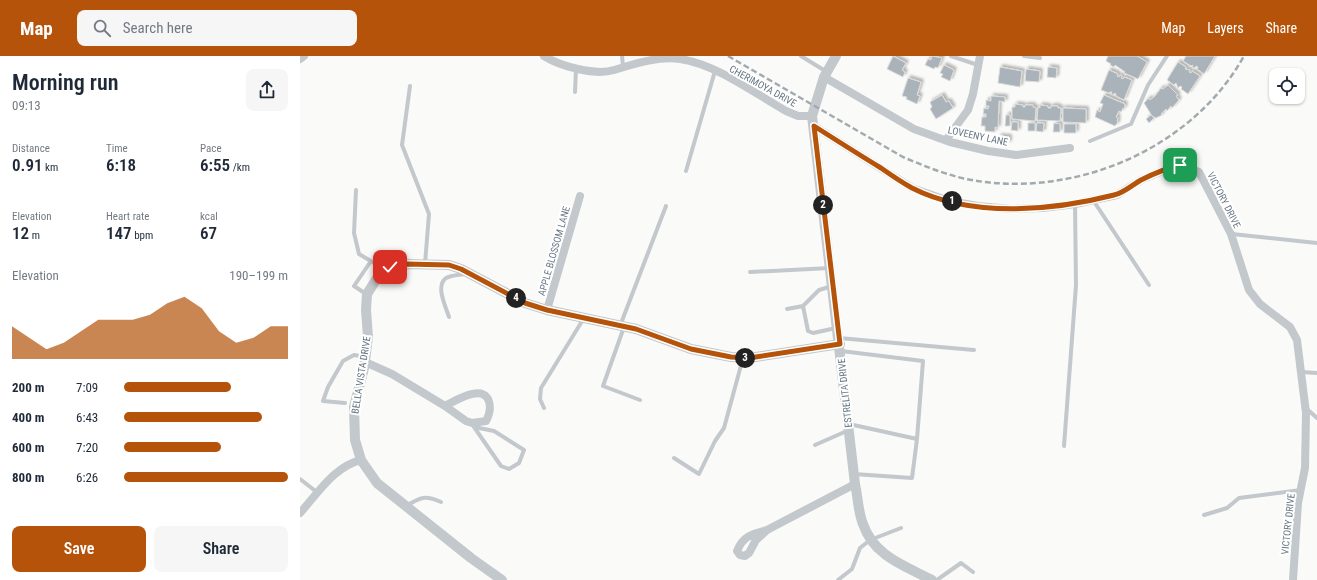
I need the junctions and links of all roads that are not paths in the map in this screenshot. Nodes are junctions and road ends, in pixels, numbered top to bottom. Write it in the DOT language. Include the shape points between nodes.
graph roads {
  1 [pos="304,56"];
  2 [pos="544,56"];
  3 [pos="622,56"];
  4 [pos="801,56"];
  5 [pos="836,56"];
  6 [pos="951,56"];
  7 [pos="980,56"];
  8 [pos="1024,56"];
  9 [pos="1167,56"];
  10 [pos="1040,58"];
  11 [pos="300,59"];
  12 [pos="978,65"];
  13 [pos="623,66"];
  14 [pos="576,68"];
  15 [pos="715,71"];
  16 [pos="826,75"];
  17 [pos="410,86"];
  18 [pos="575,92"];
  19 [pos="813,121"];
  20 [pos="946,140"];
  21 [pos="1090,141"];
  22 [pos="1070,148"];
  23 [pos="686,171"];
  24 [pos="356,190"];
  25 [pos="580,196"];
  26 [pos="1092,200"];
  27 [pos="1075,204"];
  28 [pos="666,206"];
  29 [pos="1231,234"];
  30 [pos="1317,243"];
  31 [pos="371,261"];
  32 [pos="425,264"];
  33 [pos="830,268"];
  34 [pos="386,270"];
  35 [pos="750,272"];
  36 [pos="469,273"];
  37 [pos="1149,285"];
  38 [pos="832,286"];
  39 [pos="367,294"];
  40 [pos="803,306"];
  41 [pos="787,309"];
  42 [pos="547,310"];
  43 [pos="448,317"];
  44 [pos="584,318"];
  45 [pos="622,326"];
  46 [pos="839,340"];
  47 [pos="974,350"];
  48 [pos="743,358"];
  49 [pos="365,359"];
  50 [pos="1301,372"];
  51 [pos="1317,373"];
  52 [pos="640,400"];
  53 [pos="345,402"];
  54 [pos="445,406"];
  55 [pos="544,408"];
  56 [pos="1305,408"];
  57 [pos="1317,418"];
  58 [pos="473,425"];
  59 [pos="849,427"];
  60 [pos="917,439"];
  61 [pos="815,445"];
  62 [pos="1064,446"];
  63 [pos="674,458"];
  64 [pos="361,460"];
  65 [pos="300,479"];
  66 [pos="855,479"];
  67 [pos="1301,490"];
  68 [pos="318,493"];
  69 [pos="441,502"];
  70 [pos="406,506"];
  71 [pos="300,512"];
  72 [pos="1204,515"];
  73 [pos="901,528"];
  74 [pos="767,530"];
  75 [pos="870,540"];
  76 [pos="973,572"];
  77 [pos="920,577"];
  78 [pos="502,580"];
  79 [pos="838,580"];
  80 [pos="932,580"];
  81 [pos="937,580"];
  82 [pos="1293,580"];
  1 -- 11 [label="street"];
  2 -- 14 [label="street, CHERIMOYA DRIVE" via="561,65"];
  3 -- 13 [label="lane"];
  4 -- 16 [label="lane"];
  5 -- 16 [label="street, ESTRELITA DRIVE"];
  6 -- 12 [label="lane"];
  7 -- 12 [label="street"];
  8 -- 10 [label="lane"];
  9 -- 21 [label="lane" via="1148,85 1131,124"];
  12 -- 20 [label="street" via="968,110"];
  13 -- 14 [label="street, CHERIMOYA DRIVE" via="613,70"];
  13 -- 15 [label="street, CHERIMOYA DRIVE" via="650,60 678,59"];
  14 -- 18 [label="lane"];
  15 -- 19 [label="street, CHERIMOYA DRIVE" via="786,111"];
  15 -- 23 [label="lane"];
  16 -- 19 [label="street, ESTRELITA DRIVE"];
  16 -- 20 [label="street, LOVEENY LANE" via="914,129"];
  17 -- 32 [label="lane" via="402,145 429,214"];
  19 -- 27 [label="street, VICTORY DRIVE" via="912,188 949,200 1011,209"];
  19 -- 33 [label="street, ESTRELITA DRIVE"];
  20 -- 22 [label="street, LOVEENY LANE" via="1016,155"];
  24 -- 31 [label="lane" via="354,233 359,254"];
  25 -- 42 [label="street, APPLE BLOSSOM LANE"];
  26 -- 27 [label="street, VICTORY DRIVE"];
  26 -- 29 [label="street, VICTORY DRIVE" via="1117,194 1141,180 1180,165 1199,172"];
  26 -- 37 [label="lane"];
  27 -- 62 [label="lane" via="1076,285"];
  28 -- 45 [label="lane"];
  29 -- 30 [label="lane"];
  29 -- 50 [label="street, VICTORY DRIVE" via="1249,290 1260,304 1290,327 1297,340"];
  31 -- 34 [label="lane"];
  31 -- 39 [label="lane" via="354,286"];
  32 -- 34 [label="street" via="406,264"];
  32 -- 36 [label="street" via="449,265"];
  33 -- 35 [label="lane"];
  33 -- 38 [label="street, ESTRELITA DRIVE"];
  34 -- 39 [label="street" via="379,275"];
  36 -- 42 [label="street" via="525,303"];
  36 -- 43 [label="lane" via="450,277 442,284 441,290"];
  38 -- 40 [label="lane" via="819,290"];
  38 -- 46 [label="street, ESTRELITA DRIVE"];
  39 -- 49 [label="street, BELLA VISTA DRIVE" via="368,337"];
  40 -- 41 [label="lane"];
  40 -- 46 [label="lane" via="808,331"];
  42 -- 44 [label="street"];
  44 -- 45 [label="street"];
  44 -- 55 [label="lane" via="541,388 540,399"];
  45 -- 48 [label="street" via="691,349"];
  45 -- 52 [label="lane" via="603,386"];
  46 -- 47 [label="lane"];
  46 -- 48 [label="street"];
  46 -- 59 [label="street, ESTRELITA DRIVE"];
  46 -- 60 [label="lane" via="923,361"];
  48 -- 63 [label="lane" via="724,428 699,474"];
  49 -- 53 [label="lane" via="354,355 343,361 323,400"];
  49 -- 54 [label="street"];
  49 -- 64 [label="street, BELLA VISTA DRIVE" via="354,407 355,440"];
  50 -- 51 [label="lane"];
  50 -- 56 [label="street, VICTORY DRIVE"];
  54 -- 58 [label="street"];
  54 -- 58 [label="street" via="474,393 484,395 490,400 489,415 486,422"];
  56 -- 57 [label="lane"];
  56 -- 67 [label="street, VICTORY DRIVE" via="1305,468"];
  58 -- 58 [label="lane" via="501,466 509,469 519,463 524,450 494,431"];
  59 -- 60 [label="lane"];
  59 -- 61 [label="lane"];
  59 -- 66 [label="street, ESTRELITA DRIVE"];
  60 -- 66 [label="lane" via="912,478"];
  64 -- 68 [label="street" via="340,469"];
  64 -- 70 [label="street, BELLA VISTA DRIVE" via="377,483"];
  65 -- 68 [label="lane"];
  66 -- 74 [label="street"];
  66 -- 75 [label="street, ESTRELITA DRIVE" via="862,523"];
  67 -- 72 [label="lane" via="1239,498 1227,508"];
  67 -- 82 [label="street, VICTORY DRIVE"];
  68 -- 71 [label="street"];
  69 -- 70 [label="lane" via="430,497 419,498"];
  70 -- 78 [label="street, BELLA VISTA DRIVE"];
  73 -- 75 [label="lane"];
  75 -- 77 [label="street, ESTRELITA DRIVE" via="881,553"];
  75 -- 79 [label="lane" via="860,548 852,569"];
  76 -- 81 [label="lane" via="961,563"];
  77 -- 80 [label="street, ESTRELITA DRIVE"];
}
